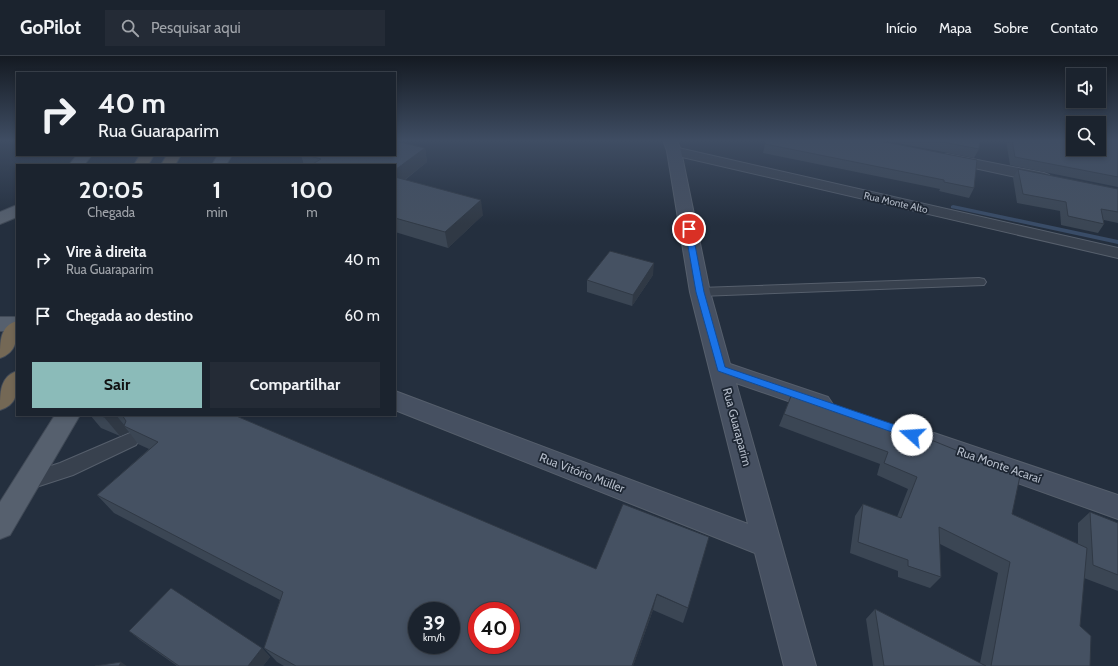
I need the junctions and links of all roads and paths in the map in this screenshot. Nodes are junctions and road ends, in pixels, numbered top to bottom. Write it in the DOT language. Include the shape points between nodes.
graph roads {
  1 [pos="676,168"];
  2 [pos="769,168"];
  3 [pos="1000,168"];
  4 [pos="1056,180"];
  5 [pos="16,211"];
  6 [pos="0,219"];
  7 [pos="1118,253"];
  8 [pos="979,282"];
  9 [pos="700,292"];
  10 [pos="721,369"];
  11 [pos="16,379"];
  12 [pos="396,400"];
  13 [pos="0,401"];
  14 [pos="841,410"];
  15 [pos="67,416"];
  16 [pos="916,436"];
  17 [pos="130,440"];
  18 [pos="27,482"];
  19 [pos="1118,507"];
  20 [pos="0,526"];
  21 [pos="768,545"];
  22 [pos="800,666"];
  1 -- 9 [label="street, Rua Guaraparim"];
  2 -- 7 [label="street, Rua Monte Alto"];
  3 -- 4 [label="street"];
  5 -- 6 [label="main road"];
  8 -- 9 [label="lane"];
  9 -- 10 [label="street, Rua Guaraparim"];
  10 -- 14 [label="street"];
  10 -- 21 [label="street, Rua Guaraparim"];
  11 -- 13 [label="highway"];
  12 -- 21 [label="street, Rua Vitório Müller"];
  15 -- 18 [label="main road"];
  16 -- 19 [label="street, Rua Monte Acaraí"];
  17 -- 18 [label="lane" via="66,470"];
  18 -- 20 [label="main road"];
  21 -- 22 [label="street, Rua Guaraparim"];
}
